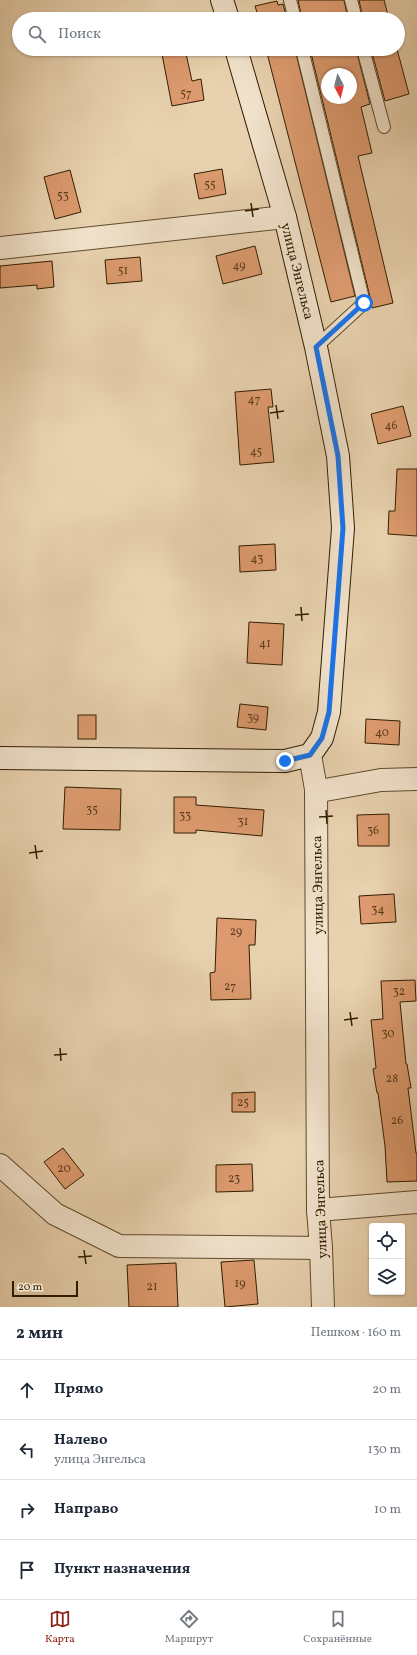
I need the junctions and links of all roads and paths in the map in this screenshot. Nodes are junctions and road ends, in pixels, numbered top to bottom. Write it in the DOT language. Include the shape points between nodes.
graph roads {
  1 [pos="222,0"];
  2 [pos="290,0"];
  3 [pos="351,0"];
  4 [pos="226,12"];
  5 [pos="293,12"];
  6 [pos="354,12"];
  7 [pos="238,56"];
  8 [pos="304,56"];
  9 [pos="365,56"];
  10 [pos="384,127"];
  11 [pos="285,217"];
  12 [pos="0,248"];
  13 [pos="316,347"];
  14 [pos="310,755"];
  15 [pos="0,758"];
  16 [pos="417,779"];
  17 [pos="316,789"];
  18 [pos="0,1165"];
  19 [pos="417,1202"];
  20 [pos="318,1210"];
  21 [pos="322,1248"];
  22 [pos="323,1307"];
  1 -- 4 [label="street"];
  2 -- 5 [label="lane"];
  3 -- 6 [label="lane"];
  7 -- 11 [label="street, улица Энгельса"];
  8 -- 13 [label="lane" via="364,303"];
  9 -- 10 [label="lane"];
  11 -- 12 [label="street"];
  11 -- 13 [label="street, улица Энгельса"];
  13 -- 14 [label="street, улица Энгельса" via="338,456 343,528 329,712 322,738"];
  14 -- 15 [label="street" via="285,761"];
  14 -- 17 [label="street, улица Энгельса"];
  16 -- 17 [label="street" via="381,780 325,790"];
  17 -- 20 [label="street, улица Энгельса"];
  18 -- 21 [label="street" via="55,1214 119,1246"];
  19 -- 20 [label="street"];
  20 -- 21 [label="street, улица Энгельса"];
  21 -- 22 [label="street, улица Энгельса"];
}
